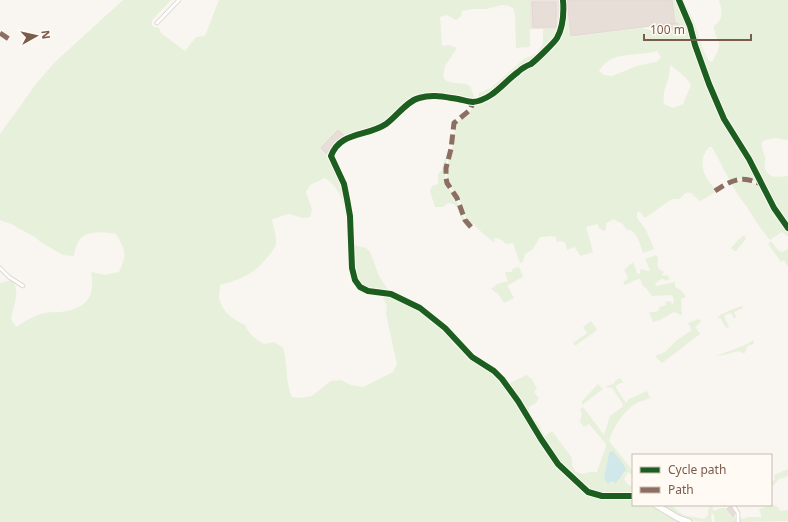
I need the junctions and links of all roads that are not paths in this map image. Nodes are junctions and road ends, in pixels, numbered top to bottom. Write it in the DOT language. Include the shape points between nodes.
graph roads {
  1 [pos="178,0"];
  2 [pos="563,0"];
  3 [pos="679,0"];
  4 [pos="157,23"];
  5 [pos="788,228"];
  6 [pos="0,268"];
  7 [pos="23,286"];
  8 [pos="632,496"];
  9 [pos="658,506"];
  10 [pos="734,506"];
  11 [pos="689,522"];
  12 [pos="738,522"];
  1 -- 4 [label="lane"];
  2 -- 8 [label="street" via="562,21 557,38 534,61 516,72 491,95 473,102 433,95 417,99 385,124 368,133 346,138 331,156 344,184 350,216 352,268 360,287 368,291 391,294 420,308 445,328 472,356 494,371 518,401 558,464 588,492 602,496"];
  3 -- 5 [label="street" via="724,119"];
  6 -- 7 [label="lane"];
  9 -- 11 [label="street"];
  10 -- 12 [label="lane" via="738,513"];
}
